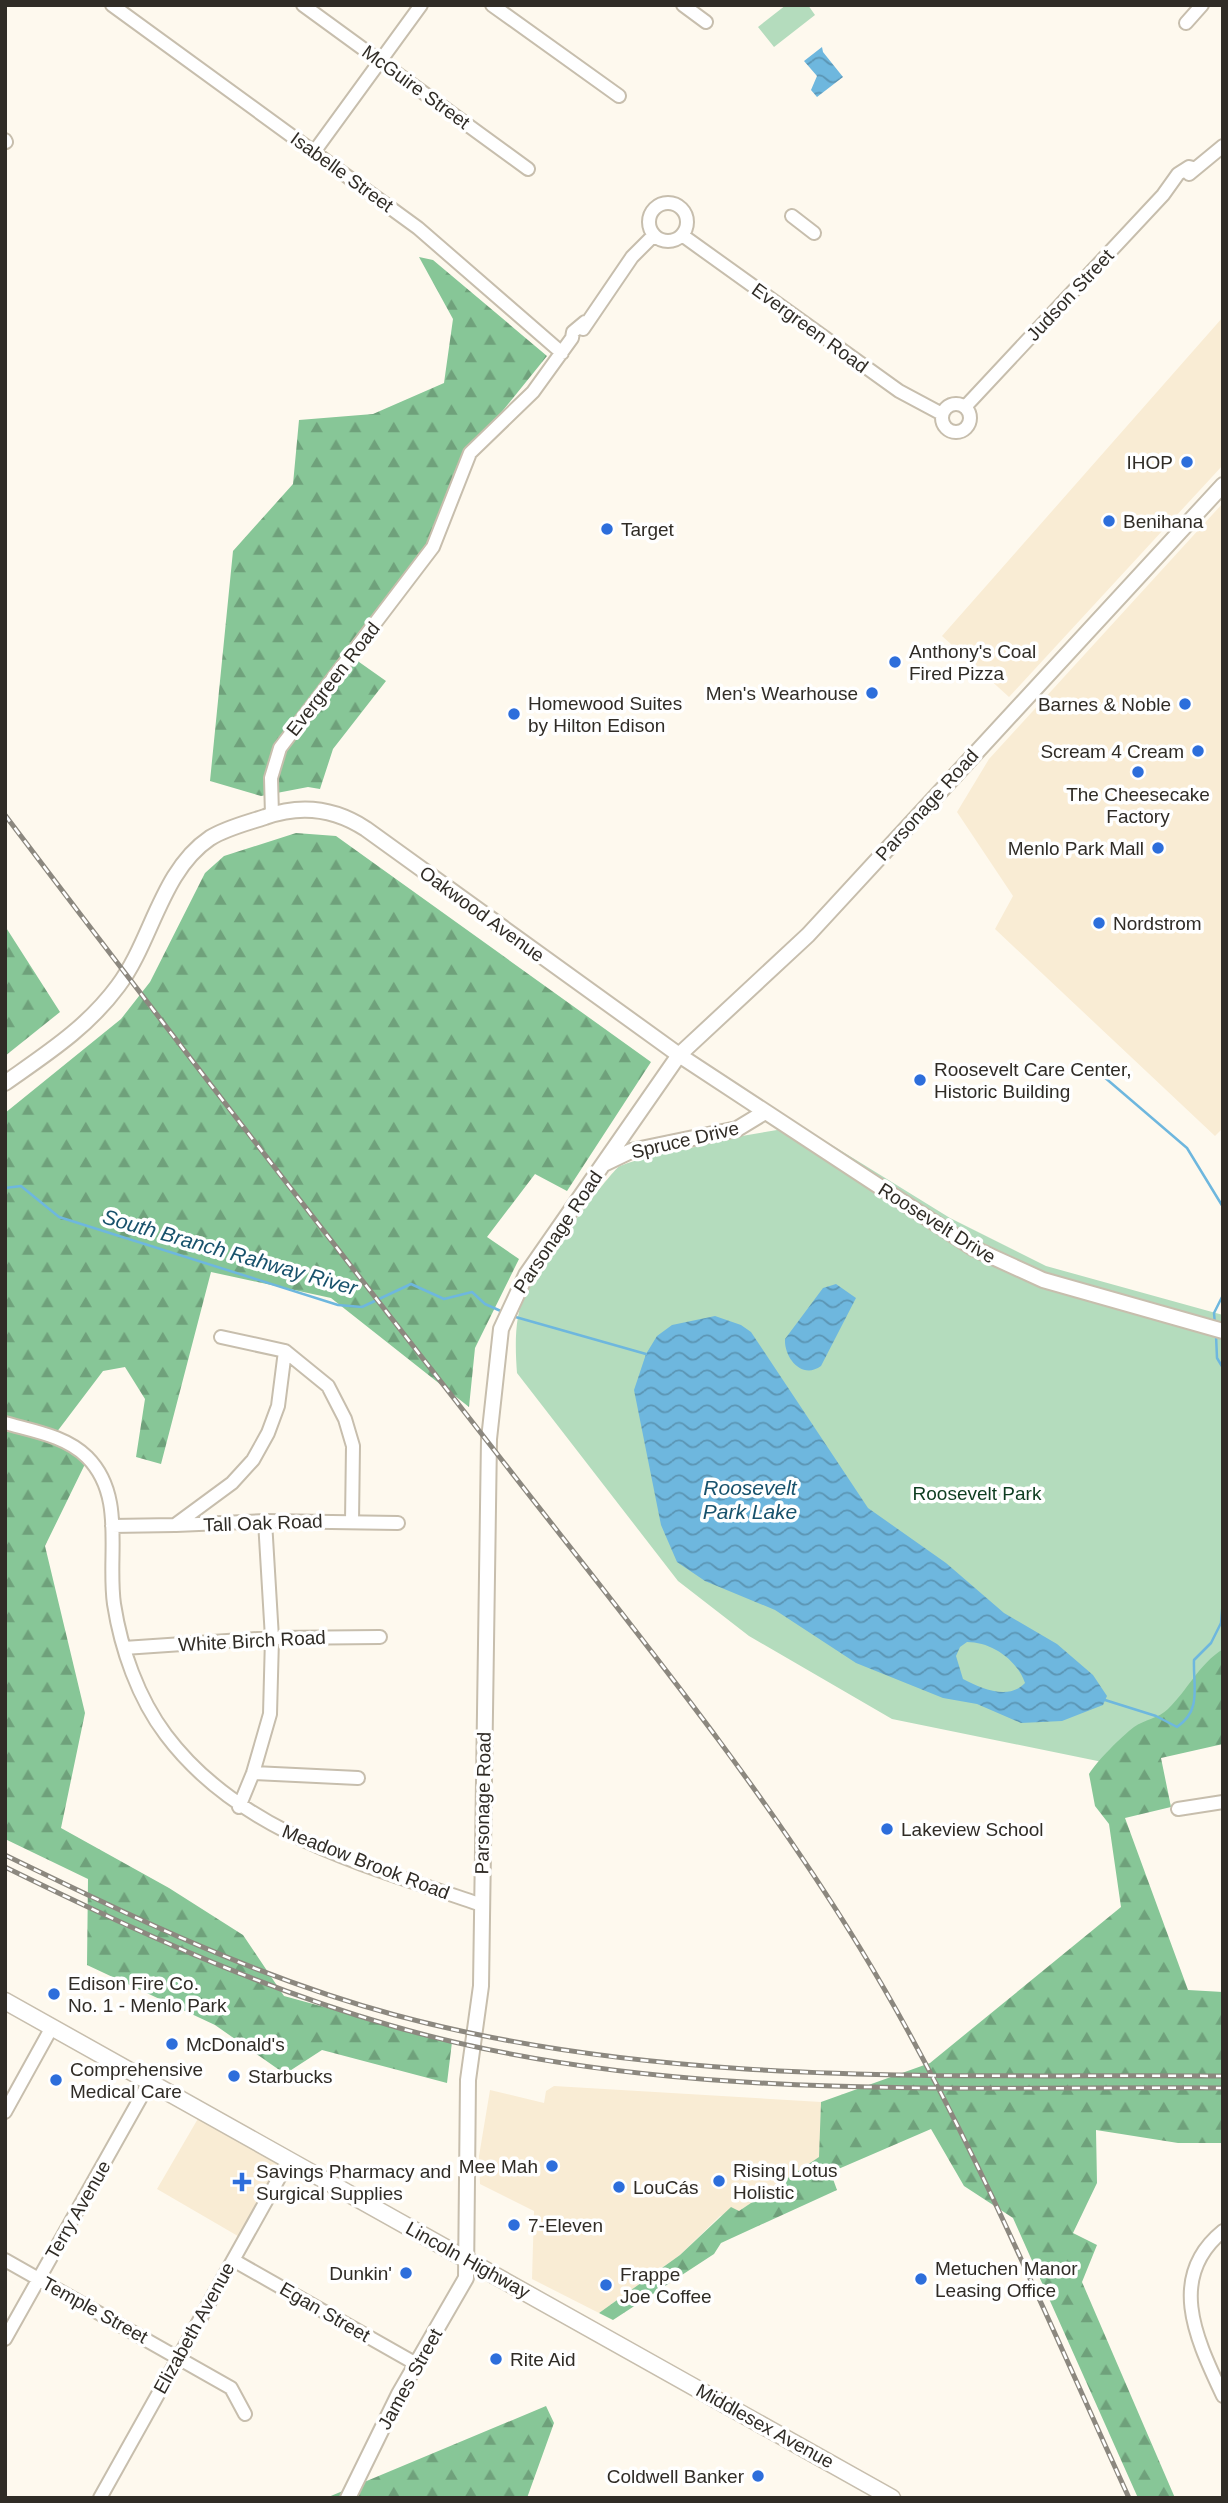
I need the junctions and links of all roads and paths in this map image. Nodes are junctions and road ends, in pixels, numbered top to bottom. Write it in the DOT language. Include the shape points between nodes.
graph roads {
  1 [pos="111,5"];
  2 [pos="303,5"];
  3 [pos="421,5"];
  4 [pos="492,5"];
  5 [pos="683,5"];
  6 [pos="1202,5"];
  7 [pos="706,22"];
  8 [pos="1186,23"];
  9 [pos="380,61"];
  10 [pos="619,96"];
  11 [pos="1222,148"];
  12 [pos="314,152"];
  13 [pos="528,169"];
  14 [pos="792,216"];
  15 [pos="814,233"];
  16 [pos="654,235"];
  17 [pos="682,235"];
  18 [pos="562,353"];
  19 [pos="965,407"];
  20 [pos="942,414"];
  21 [pos="1223,485"];
  22 [pos="272,815"];
  23 [pos="679,1055"];
  24 [pos="5,1083"];
  25 [pos="765,1112"];
  26 [pos="603,1164"];
  27 [pos="1223,1331"];
  28 [pos="221,1337"];
  29 [pos="285,1351"];
  30 [pos="5,1423"];
  31 [pos="265,1521"];
  32 [pos="352,1521"];
  33 [pos="398,1523"];
  34 [pos="175,1525"];
  35 [pos="112,1526"];
  36 [pos="380,1637"];
  37 [pos="272,1638"];
  38 [pos="124,1648"];
  39 [pos="253,1773"];
  40 [pos="358,1778"];
  41 [pos="1223,1802"];
  42 [pos="239,1807"];
  43 [pos="1178,1809"];
  44 [pos="482,1905"];
  45 [pos="5,2001"];
  46 [pos="52,2027"];
  47 [pos="150,2081"];
  48 [pos="5,2112"];
  49 [pos="289,2160"];
  50 [pos="1223,2231"];
  51 [pos="467,2259"];
  52 [pos="5,2260"];
  53 [pos="233,2260"];
  54 [pos="39,2279"];
  55 [pos="5,2339"];
  56 [pos="638,2355"];
  57 [pos="178,2357"];
  58 [pos="418,2365"];
  59 [pos="1223,2396"];
  60 [pos="244,2414"];
  61 [pos="100,2498"];
  62 [pos="348,2498"];
  63 [pos="892,2498"];
  1 -- 12 [label="street, Isabelle Street"];
  2 -- 9 [label="street, McGuire Street"];
  3 -- 9 [label="street"];
  4 -- 10 [label="street"];
  5 -- 7 [label="street"];
  6 -- 8 [label="street"];
  9 -- 12 [label="street"];
  9 -- 13 [label="street, McGuire Street"];
  11 -- 19 [label="street, Judson Street" via="1174,182"];
  12 -- 18 [label="street, Isabelle Street" via="418,228"];
  14 -- 15 [label="street"];
  16 -- 17 [label="street" via="665,242"];
  16 -- 17 [label="street" via="649,218 656,207 668,203 684,212 687,224"];
  16 -- 18 [label="street, Evergreen Road" via="573,332"];
  17 -- 20 [label="street, Evergreen Road" via="898,391"];
  18 -- 22 [label="street, Evergreen Road" via="533,392 470,453 433,547 279,748 271,778"];
  19 -- 20 [label="street" via="952,404"];
  19 -- 20 [label="street, Evergreen Road" via="970,420 958,432 945,427"];
  21 -- 23 [label="street, Parsonage Road" via="808,935"];
  22 -- 23 [label="street, Oakwood Avenue" via="326,810 352,820"];
  22 -- 24 [label="street" via="210,838 187,860 125,976 97,1012 76,1033"];
  23 -- 25 [label="street, Roosevelt Drive"];
  23 -- 26 [label="street, Parsonage Road"];
  25 -- 26 [label="street, Spruce Drive" via="737,1129 631,1151"];
  25 -- 27 [label="street, Roosevelt Drive" via="1006,1265 1056,1284"];
  26 -- 44 [label="street, Parsonage Road" via="526,1275 507,1313 498,1345 489,1450"];
  28 -- 29 [label="street"];
  29 -- 32 [label="street" via="328,1386 345,1419 355,1460"];
  29 -- 34 [label="street, Tall Oak Road" via="278,1406 253,1460 232,1483"];
  30 -- 35 [label="street, Meadow Brook Road" via="57,1438 88,1458 110,1496"];
  31 -- 32 [label="street, Tall Oak Road"];
  31 -- 34 [label="street, Tall Oak Road"];
  31 -- 37 [label="street"];
  32 -- 33 [label="street, Tall Oak Road"];
  34 -- 35 [label="street, Tall Oak Road"];
  35 -- 38 [label="street, Meadow Brook Road" via="114,1601"];
  36 -- 37 [label="street, White Birch Road"];
  37 -- 38 [label="street, White Birch Road"];
  37 -- 39 [label="street" via="270,1714"];
  38 -- 42 [label="street, Meadow Brook Road" via="138,1687 163,1731 184,1757"];
  39 -- 40 [label="street"];
  39 -- 42 [label="street"];
  41 -- 43 [label="street"];
  42 -- 44 [label="street, Meadow Brook Road" via="288,1834"];
  44 -- 51 [label="street, Parsonage Road" via="481,1986 468,2080"];
  45 -- 46 [label="main road, Lincoln Highway"];
  46 -- 47 [label="main road, Lincoln Highway"];
  46 -- 48 [label="street"];
  47 -- 49 [label="main road, Lincoln Highway"];
  47 -- 54 [label="street, Terry Avenue"];
  49 -- 51 [label="main road, Lincoln Highway"];
  49 -- 53 [label="street, Elizabeth Avenue"];
  50 -- 59 [label="street" via="1202,2255 1190,2302 1200,2346"];
  51 -- 56 [label="main road, Lincoln Highway"];
  51 -- 58 [label="street, James Street" via="466,2278"];
  52 -- 54 [label="street, Temple Street"];
  53 -- 57 [label="street, Elizabeth Avenue"];
  53 -- 58 [label="street, Egan Street"];
  54 -- 55 [label="street, Terry Avenue"];
  54 -- 57 [label="street, Temple Street"];
  56 -- 63 [label="main road, Middlesex Avenue"];
  57 -- 60 [label="street, Temple Street" via="231,2388"];
  57 -- 61 [label="street, Elizabeth Avenue"];
  58 -- 62 [label="street, James Street"];
}
